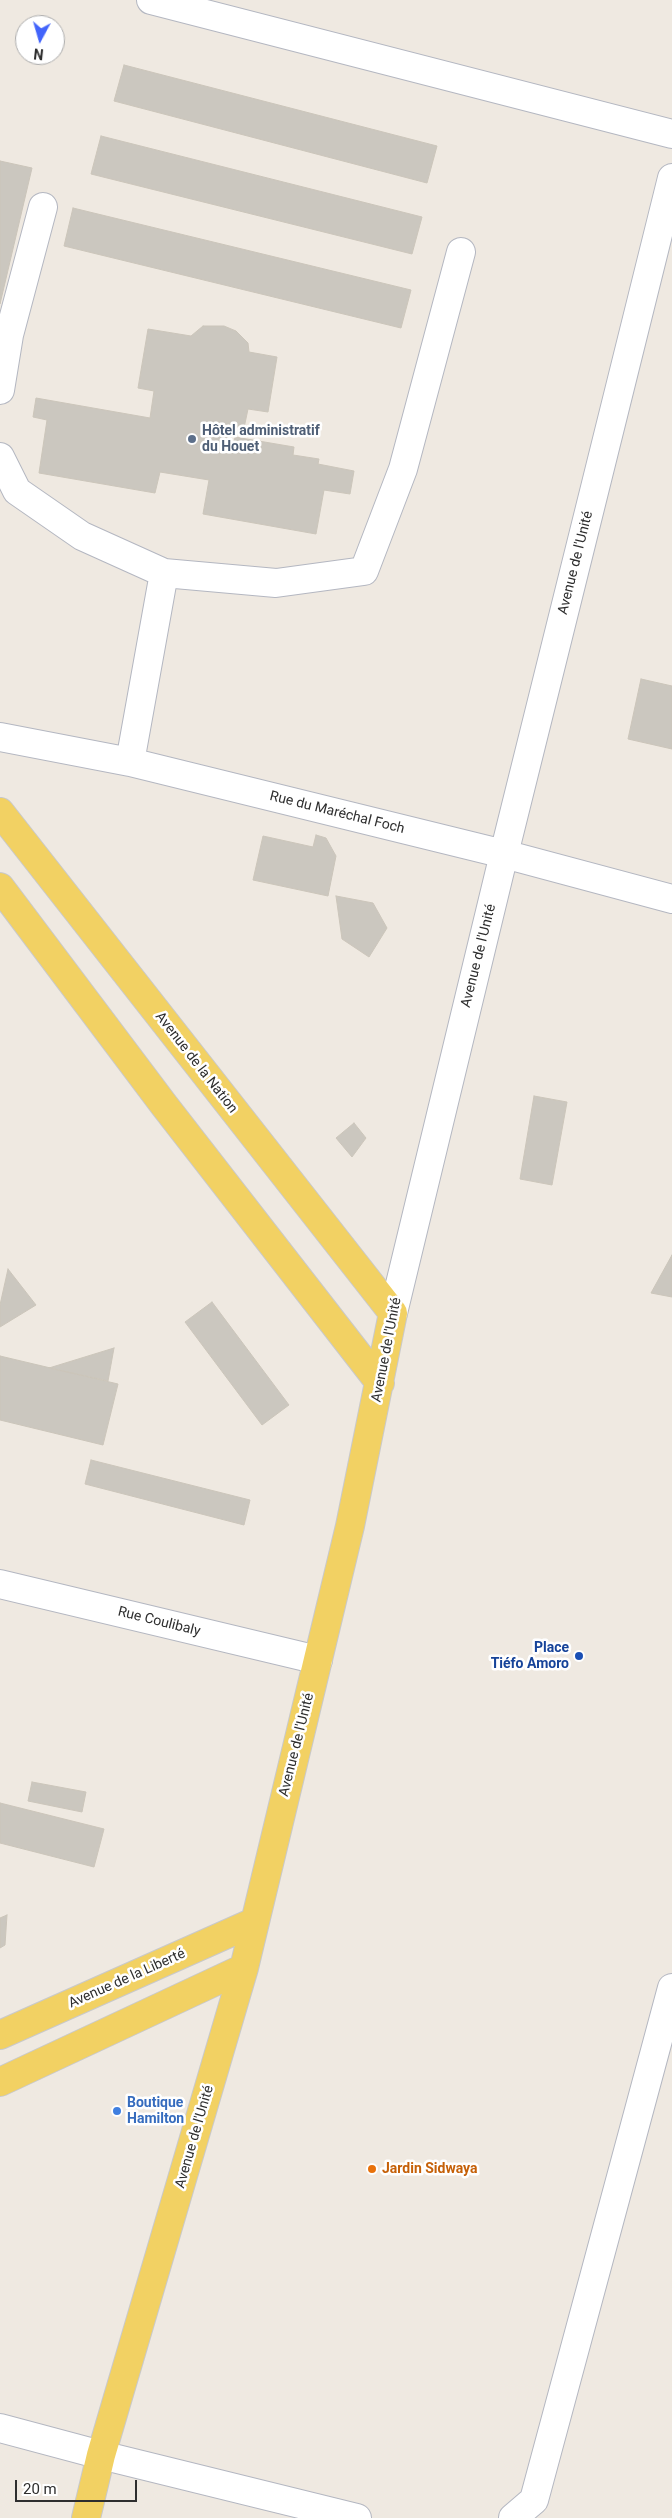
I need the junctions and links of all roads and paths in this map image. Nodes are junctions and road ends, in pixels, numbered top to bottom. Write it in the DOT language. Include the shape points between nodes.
graph roads {
  1 [pos="151,0"];
  2 [pos="672,134"];
  3 [pos="672,178"];
  4 [pos="43,208"];
  5 [pos="461,252"];
  6 [pos="0,390"];
  7 [pos="0,457"];
  8 [pos="164,573"];
  9 [pos="0,737"];
  10 [pos="130,762"];
  11 [pos="0,812"];
  12 [pos="504,854"];
  13 [pos="0,887"];
  14 [pos="672,899"];
  15 [pos="393,1313"];
  16 [pos="380,1383"];
  17 [pos="0,1584"];
  18 [pos="318,1660"];
  19 [pos="254,1922"];
  20 [pos="244,1968"];
  21 [pos="672,1988"];
  22 [pos="0,2035"];
  23 [pos="0,2082"];
  24 [pos="0,2428"];
  25 [pos="101,2456"];
  26 [pos="86,2518"];
  27 [pos="357,2518"];
  28 [pos="513,2518"];
  1 -- 2 [label="street"];
  3 -- 12 [label="street, Avenue de l'Unité"];
  4 -- 6 [label="street" via="9,335"];
  5 -- 8 [label="street" via="403,469 364,571 276,583"];
  7 -- 8 [label="street" via="16,491 82,536"];
  8 -- 10 [label="street"];
  9 -- 10 [label="street, Rue du Maréchal Foch"];
  10 -- 12 [label="street, Rue du Maréchal Foch"];
  11 -- 15 [label="main road, Avenue de la Nation"];
  12 -- 14 [label="street, Rue du Maréchal Foch"];
  12 -- 15 [label="street, Avenue de l'Unité"];
  13 -- 16 [label="main road"];
  15 -- 16 [label="main road, Avenue de l'Unité"];
  16 -- 18 [label="main road, Avenue de l'Unité"];
  17 -- 18 [label="street, Rue Coulibaly"];
  18 -- 19 [label="main road, Avenue de l'Unité"];
  19 -- 20 [label="main road, Avenue de l'Unité"];
  19 -- 22 [label="main road, Avenue de la Liberté"];
  20 -- 23 [label="main road"];
  20 -- 25 [label="main road, Avenue de l'Unité"];
  21 -- 28 [label="street" via="534,2500"];
  24 -- 25 [label="street"];
  25 -- 26 [label="main road, Avenue de l'Unité"];
  25 -- 27 [label="street"];
}
